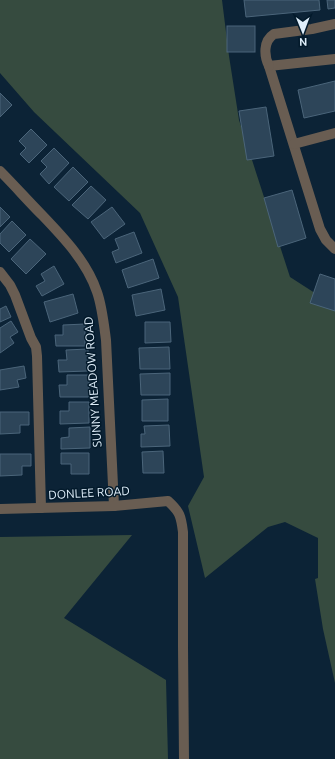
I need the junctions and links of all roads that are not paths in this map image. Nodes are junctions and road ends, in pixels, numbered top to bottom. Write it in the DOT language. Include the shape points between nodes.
graph roads {
  1 [pos="335,24"];
  2 [pos="335,59"];
  3 [pos="269,66"];
  4 [pos="335,133"];
  5 [pos="294,144"];
  6 [pos="0,171"];
  7 [pos="335,249"];
  8 [pos="0,272"];
  9 [pos="114,506"];
  10 [pos="41,508"];
  11 [pos="0,509"];
  12 [pos="184,759"];
  1 -- 3 [label="street" via="269,36 265,52"];
  2 -- 3 [label="street"];
  3 -- 5 [label="street"];
  4 -- 5 [label="street"];
  5 -- 7 [label="street" via="320,229"];
  6 -- 9 [label="street, SUNNY MEADOW ROAD" via="54,226 85,266 97,292 106,340"];
  8 -- 10 [label="street" via="10,285 37,351"];
  9 -- 10 [label="street, DONLEE ROAD"];
  9 -- 12 [label="street, DONLEE ROAD" via="168,501 177,509 182,521"];
  10 -- 11 [label="street, DONLEE ROAD"];
}
